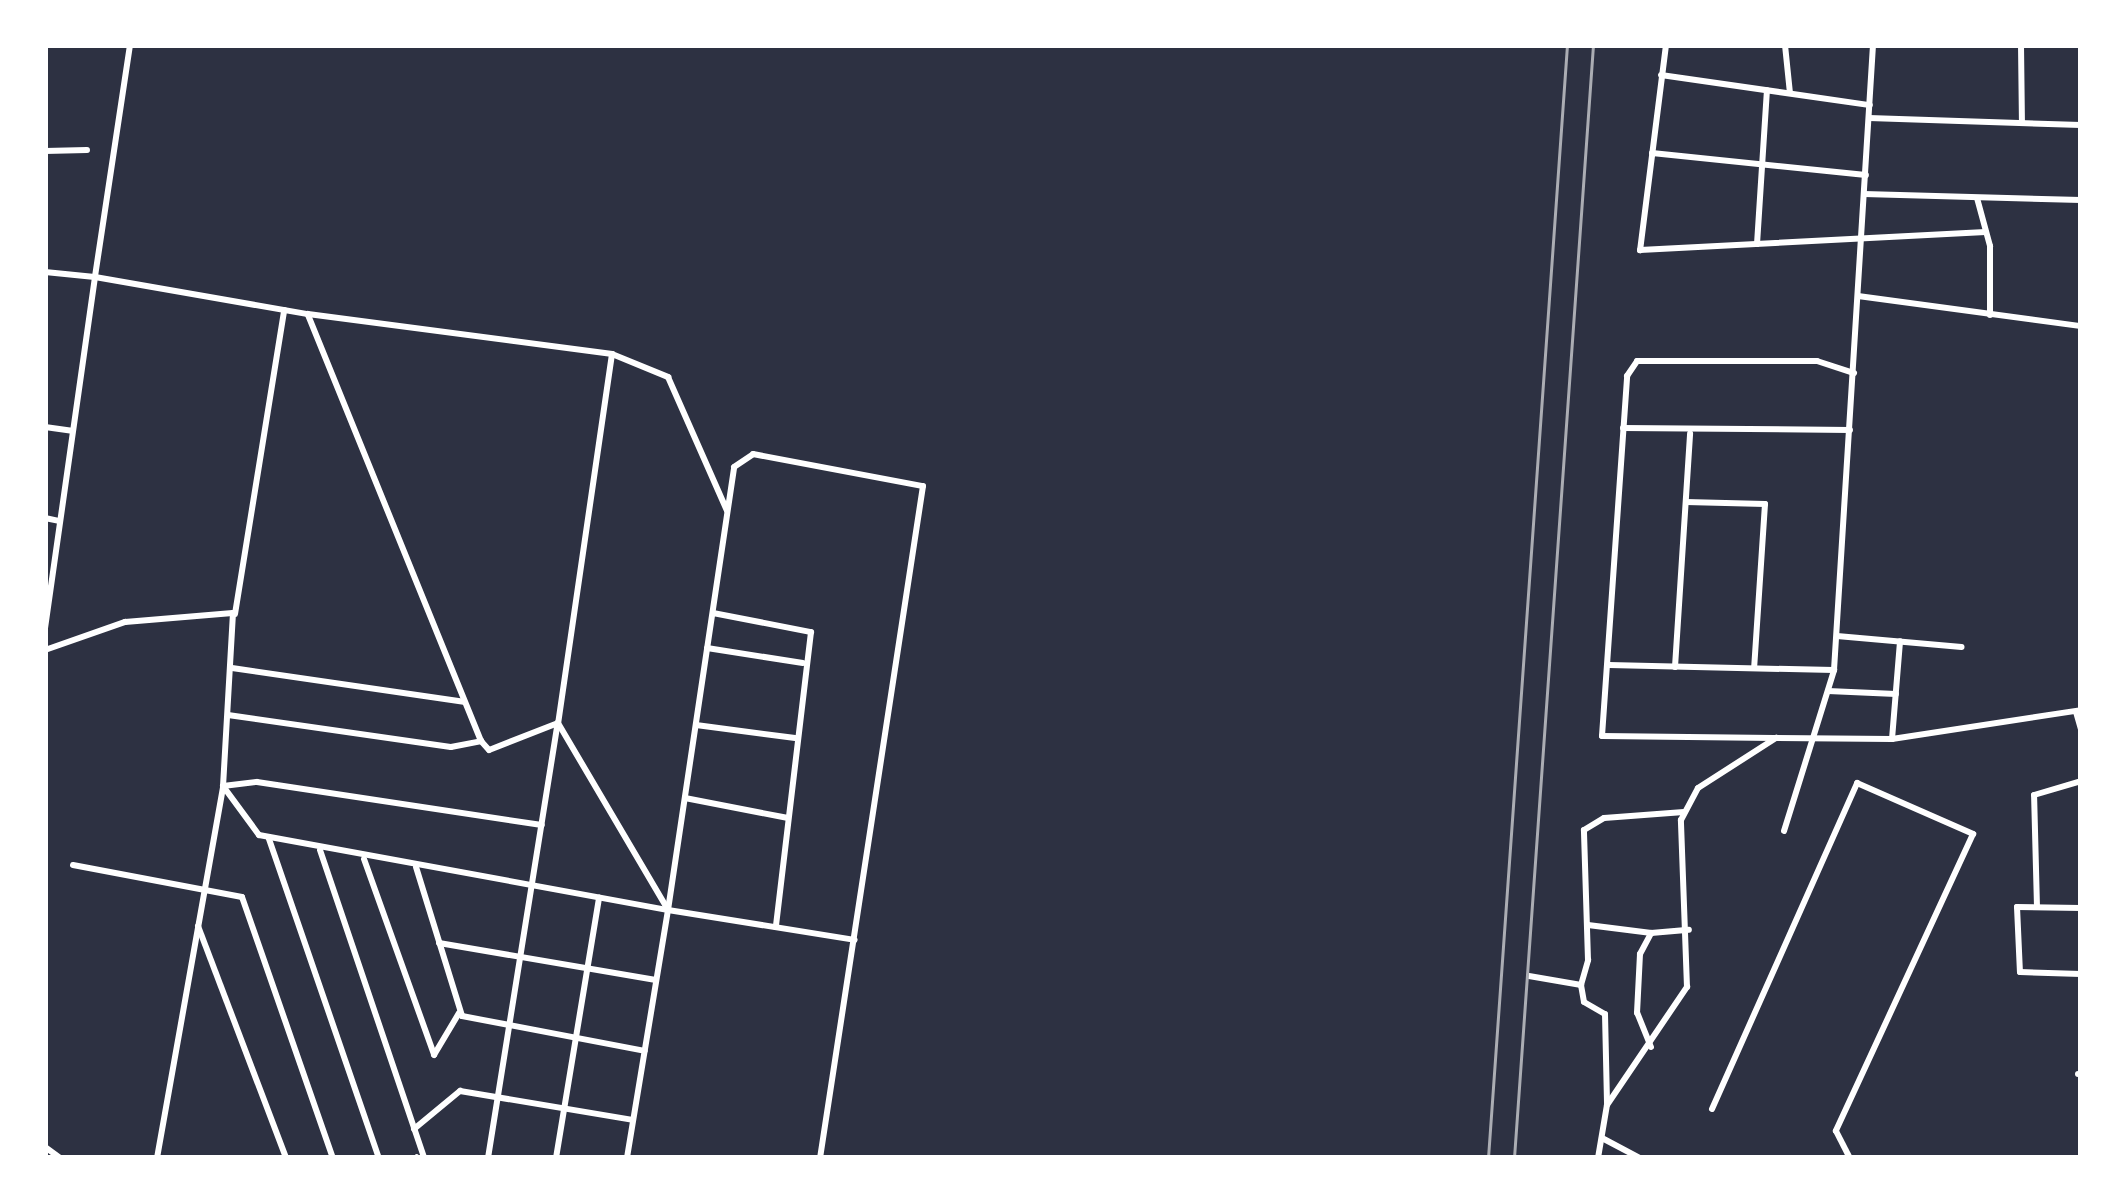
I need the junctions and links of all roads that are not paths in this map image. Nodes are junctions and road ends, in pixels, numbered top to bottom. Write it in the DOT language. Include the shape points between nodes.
graph roads {
  1 [pos="130,45"];
  2 [pos="1666,45"];
  3 [pos="1785,45"];
  4 [pos="1874,45"];
  5 [pos="2022,45"];
  6 [pos="1661,75"];
  7 [pos="1767,90"];
  8 [pos="1790,94"];
  9 [pos="1870,105"];
  10 [pos="1869,118"];
  11 [pos="2022,123"];
  12 [pos="2081,125"];
  13 [pos="87,150"];
  14 [pos="45,151"];
  15 [pos="1652,153"];
  16 [pos="1759,164"];
  17 [pos="1866,175"];
  18 [pos="1864,194"];
  19 [pos="1976,197"];
  20 [pos="2081,200"];
  21 [pos="1986,232"];
  22 [pos="1862,239"];
  23 [pos="1757,244"];
  24 [pos="45,272"];
  25 [pos="95,277"];
  26 [pos="1858,296"];
  27 [pos="284,310"];
  28 [pos="308,314"];
  29 [pos="1990,315"];
  30 [pos="2081,326"];
  31 [pos="612,354"];
  32 [pos="1854,372"];
  33 [pos="45,427"];
  34 [pos="1623,428"];
  35 [pos="1850,430"];
  36 [pos="72,431"];
  37 [pos="1690,433"];
  38 [pos="1686,502"];
  39 [pos="728,512"];
  40 [pos="45,518"];
  41 [pos="59,520"];
  42 [pos="48,589"];
  43 [pos="712,613"];
  44 [pos="234,620"];
  45 [pos="45,630"];
  46 [pos="1838,636"];
  47 [pos="1900,642"];
  48 [pos="1962,646"];
  49 [pos="707,648"];
  50 [pos="45,650"];
  51 [pos="803,664"];
  52 [pos="1609,665"];
  53 [pos="1675,666"];
  54 [pos="232,668"];
  55 [pos="1754,668"];
  56 [pos="1834,670"];
  57 [pos="1828,691"];
  58 [pos="1896,694"];
  59 [pos="465,702"];
  60 [pos="2079,711"];
  61 [pos="228,715"];
  62 [pos="558,723"];
  63 [pos="696,725"];
  64 [pos="2081,730"];
  65 [pos="795,738"];
  66 [pos="1776,738"];
  67 [pos="1892,739"];
  68 [pos="481,741"];
  69 [pos="1814,741"];
  70 [pos="2081,781"];
  71 [pos="223,786"];
  72 [pos="685,798"];
  73 [pos="1685,812"];
  74 [pos="788,818"];
  75 [pos="542,825"];
  76 [pos="1784,831"];
  77 [pos="269,839"];
  78 [pos="320,850"];
  79 [pos="364,858"];
  80 [pos="72,865"];
  81 [pos="416,867"];
  82 [pos="532,887"];
  83 [pos="205,888"];
  84 [pos="599,898"];
  85 [pos="2037,907"];
  86 [pos="2081,908"];
  87 [pos="668,910"];
  88 [pos="1588,925"];
  89 [pos="198,926"];
  90 [pos="776,927"];
  91 [pos="1689,930"];
  92 [pos="1650,933"];
  93 [pos="856,940"];
  94 [pos="439,943"];
  95 [pos="520,959"];
  96 [pos="587,969"];
  97 [pos="2081,974"];
  98 [pos="1529,976"];
  99 [pos="656,980"];
  100 [pos="1580,985"];
  101 [pos="460,1012"];
  102 [pos="510,1026"];
  103 [pos="576,1038"];
  104 [pos="1651,1046"];
  105 [pos="644,1051"];
  106 [pos="498,1096"];
  107 [pos="1608,1104"];
  108 [pos="564,1107"];
  109 [pos="1712,1108"];
  110 [pos="633,1120"];
  111 [pos="414,1129"];
  112 [pos="1602,1138"];
  113 [pos="45,1148"];
  114 [pos="60,1158"];
  115 [pos="157,1158"];
  116 [pos="286,1158"];
  117 [pos="333,1158"];
  118 [pos="379,1158"];
  119 [pos="416,1158"];
  120 [pos="425,1158"];
  121 [pos="488,1158"];
  122 [pos="556,1158"];
  123 [pos="627,1158"];
  124 [pos="820,1158"];
  125 [pos="1598,1158"];
  126 [pos="1640,1158"];
  127 [pos="1850,1158"];
  1 -- 25 [label="street"];
  2 -- 6 [label="street"];
  3 -- 8 [label="street"];
  4 -- 9 [label="street"];
  5 -- 11 [label="street"];
  6 -- 7 [label="street"];
  6 -- 15 [label="street"];
  7 -- 8 [label="street"];
  7 -- 16 [label="street"];
  8 -- 9 [label="street"];
  9 -- 10 [label="street"];
  10 -- 11 [label="street"];
  10 -- 17 [label="street"];
  11 -- 12 [label="street"];
  13 -- 14 [label="street"];
  15 -- 16 [label="street"];
  15 -- 23 [label="street" via="1640,250"];
  16 -- 17 [label="street"];
  16 -- 23 [label="street"];
  17 -- 18 [label="street"];
  18 -- 19 [label="street"];
  18 -- 22 [label="street"];
  19 -- 20 [label="street"];
  19 -- 21 [label="street"];
  21 -- 22 [label="street"];
  21 -- 29 [label="street"];
  22 -- 23 [label="street"];
  22 -- 26 [label="street"];
  24 -- 25 [label="street"];
  25 -- 27 [label="street"];
  25 -- 36 [label="street"];
  26 -- 29 [label="street" via="1946,300"];
  26 -- 32 [label="street"];
  27 -- 28 [label="street"];
  27 -- 44 [label="street"];
  28 -- 31 [label="street"];
  28 -- 59 [label="street"];
  29 -- 30 [label="street"];
  31 -- 39 [label="street" via="668,377"];
  31 -- 62 [label="street"];
  32 -- 34 [label="street" via="1818,361 1638,362"];
  32 -- 35 [label="street"];
  33 -- 36 [label="street"];
  34 -- 37 [label="street"];
  34 -- 52 [label="street"];
  35 -- 37 [label="street"];
  35 -- 46 [label="street"];
  36 -- 41 [label="street"];
  37 -- 38 [label="street"];
  38 -- 53 [label="street"];
  38 -- 55 [label="street" via="1765,504"];
  39 -- 43 [label="street"];
  39 -- 93 [label="street" via="734,467 753,454 923,486"];
  40 -- 41 [label="street"];
  41 -- 42 [label="street"];
  42 -- 45 [label="street"];
  43 -- 49 [label="street"];
  43 -- 51 [label="street" via="811,632"];
  44 -- 50 [label="street" via="214,609 180,612"];
  44 -- 54 [label="street"];
  46 -- 47 [label="street"];
  46 -- 56 [label="street"];
  47 -- 48 [label="street"];
  47 -- 58 [label="street"];
  49 -- 51 [label="street"];
  49 -- 63 [label="street"];
  51 -- 65 [label="street" via="808,682"];
  52 -- 53 [label="street"];
  52 -- 66 [label="street" via="1602,736"];
  53 -- 55 [label="street"];
  54 -- 59 [label="street"];
  54 -- 61 [label="street"];
  55 -- 56 [label="street"];
  56 -- 57 [label="street"];
  57 -- 58 [label="street"];
  57 -- 69 [label="street"];
  58 -- 67 [label="street"];
  59 -- 68 [label="street"];
  60 -- 64 [label="street"];
  60 -- 67 [label="street"];
  61 -- 68 [label="street" via="451,747"];
  61 -- 71 [label="street"];
  62 -- 68 [label="street" via="490,750"];
  62 -- 75 [label="street"];
  62 -- 87 [label="street"];
  63 -- 65 [label="street"];
  63 -- 72 [label="street"];
  65 -- 74 [label="street"];
  66 -- 69 [label="street"];
  66 -- 73 [label="street" via="1730,760"];
  67 -- 69 [label="street"];
  69 -- 76 [label="street"];
  70 -- 85 [label="street" via="2034,796"];
  71 -- 75 [label="street" via="257,782"];
  71 -- 77 [label="street"];
  71 -- 83 [label="street"];
  72 -- 74 [label="street"];
  72 -- 87 [label="street"];
  73 -- 88 [label="street" via="1588,824"];
  73 -- 91 [label="street" via="1680,880"];
  74 -- 90 [label="street"];
  75 -- 82 [label="street"];
  77 -- 78 [label="street"];
  77 -- 118 [label="street"];
  78 -- 79 [label="street"];
  78 -- 111 [label="street"];
  79 -- 81 [label="street"];
  79 -- 101 [label="street" via="434,1055"];
  80 -- 83 [label="street"];
  81 -- 82 [label="street"];
  81 -- 94 [label="street"];
  82 -- 84 [label="street"];
  82 -- 95 [label="street"];
  83 -- 89 [label="street"];
  83 -- 117 [label="street" via="249,906"];
  84 -- 87 [label="street"];
  84 -- 96 [label="street"];
  85 -- 86 [label="street"];
  85 -- 97 [label="street" via="2017,907 2020,972"];
  87 -- 90 [label="street"];
  87 -- 99 [label="street"];
  88 -- 92 [label="street"];
  88 -- 100 [label="street"];
  89 -- 115 [label="street"];
  89 -- 116 [label="street"];
  90 -- 93 [label="street"];
  91 -- 92 [label="street"];
  91 -- 104 [label="street" via="1687,988"];
  92 -- 104 [label="street" via="1637,1014"];
  93 -- 124 [label="street"];
  94 -- 95 [label="street"];
  94 -- 101 [label="street"];
  95 -- 96 [label="street"];
  95 -- 102 [label="street"];
  96 -- 99 [label="street"];
  96 -- 103 [label="street"];
  98 -- 100 [label="street"];
  99 -- 105 [label="street"];
  100 -- 107 [label="street" via="1584,1002 1605,1014"];
  101 -- 102 [label="street"];
  102 -- 103 [label="street"];
  102 -- 106 [label="street"];
  103 -- 105 [label="street"];
  103 -- 108 [label="street"];
  104 -- 107 [label="street"];
  105 -- 110 [label="street"];
  106 -- 108 [label="street"];
  106 -- 111 [label="street" via="450,1095"];
  106 -- 121 [label="street"];
  107 -- 112 [label="street"];
  108 -- 110 [label="street"];
  108 -- 122 [label="street"];
  109 -- 127 [label="street" via="1857,783 1973,834 1836,1131"];
  110 -- 123 [label="street"];
  111 -- 120 [label="street"];
  112 -- 125 [label="street"];
  112 -- 126 [label="street"];
  113 -- 114 [label="street"];
  119 -- 120 [label="street"];
}
